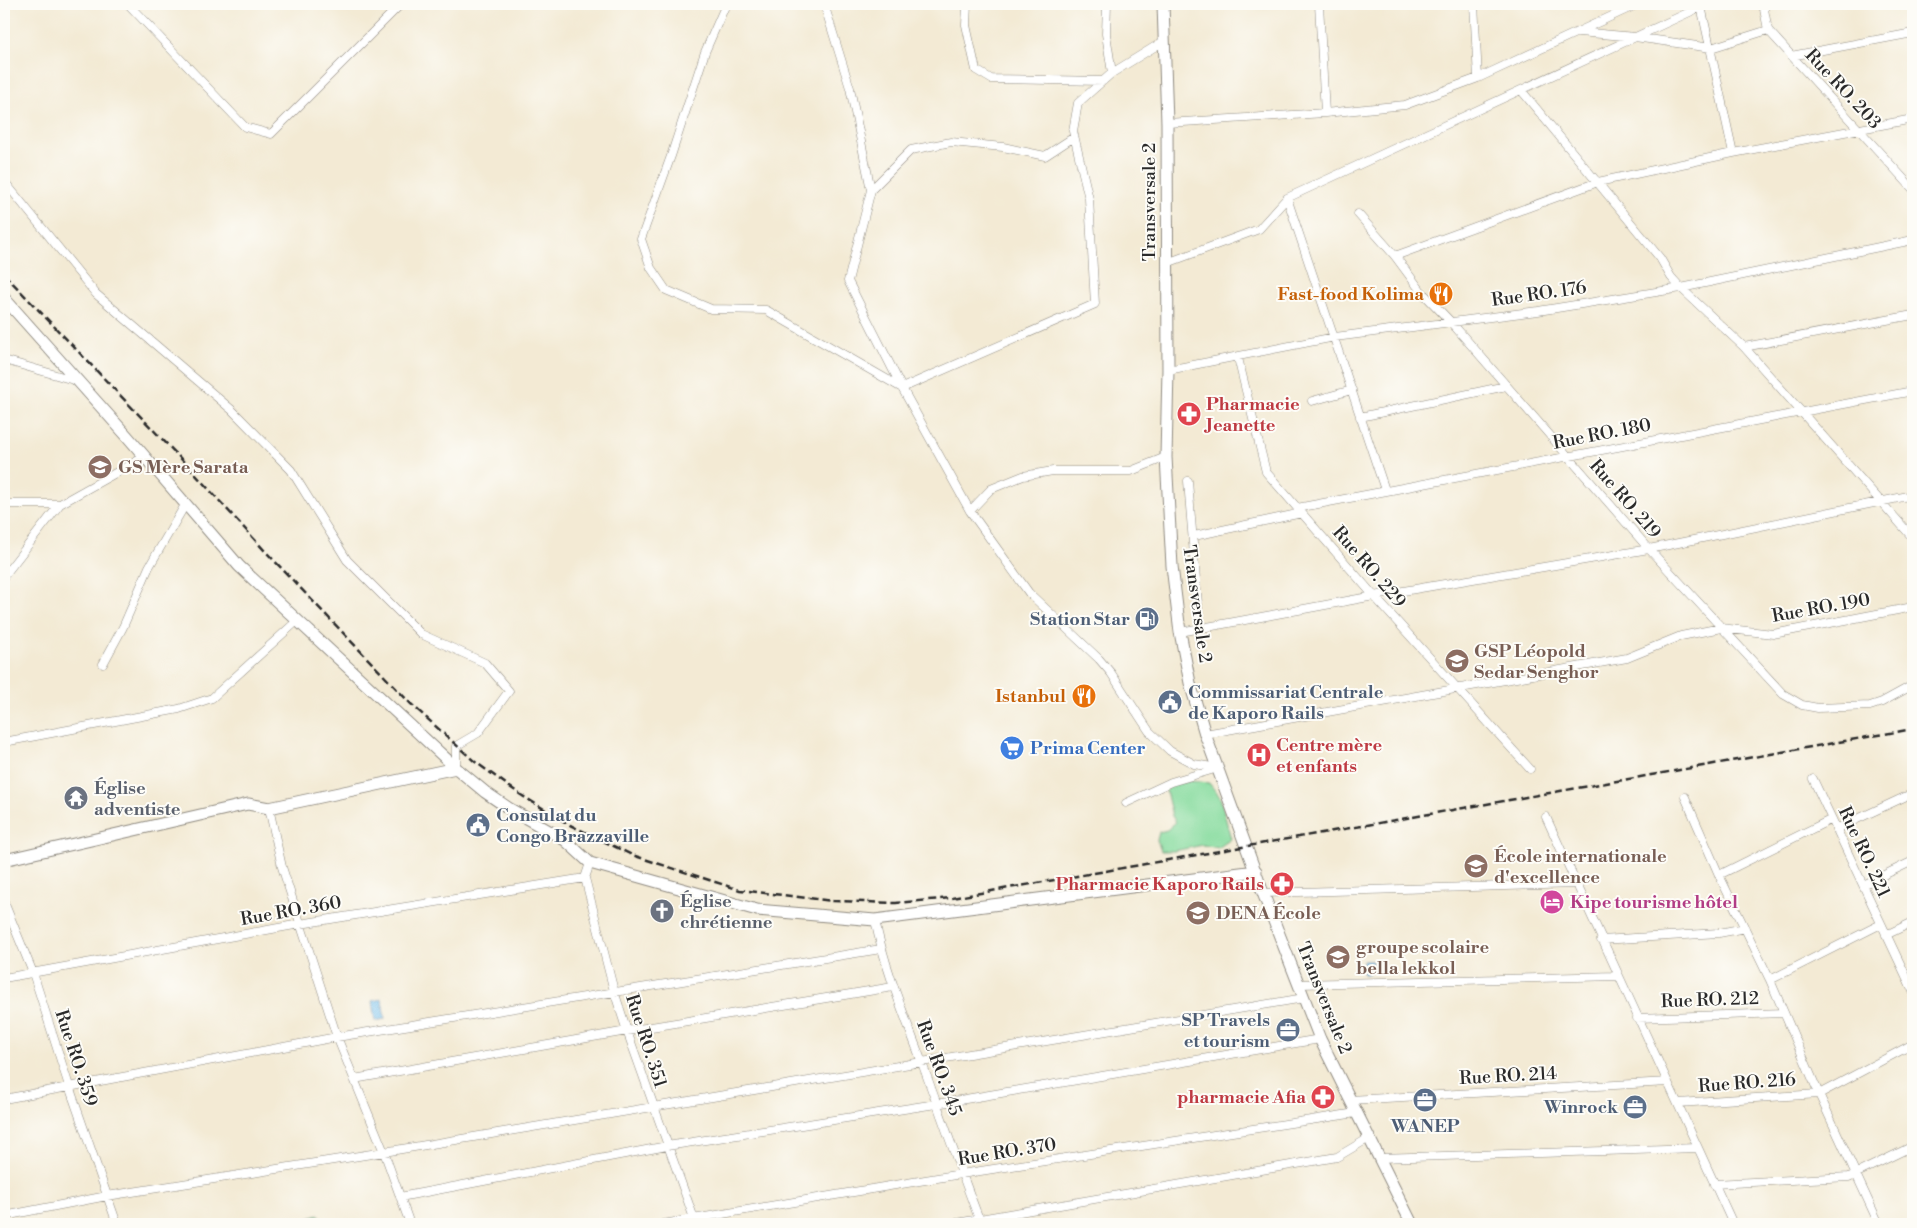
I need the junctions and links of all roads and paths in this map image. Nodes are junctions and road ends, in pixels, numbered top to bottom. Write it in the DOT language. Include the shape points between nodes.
graph roads {
  1 [pos="128,4"];
  2 [pos="401,4"];
  3 [pos="726,4"];
  4 [pos="824,4"];
  5 [pos="967,4"];
  6 [pos="1107,4"];
  7 [pos="1163,4"];
  8 [pos="1319,4"];
  9 [pos="1474,4"];
  10 [pos="1638,4"];
  11 [pos="1763,4"];
  12 [pos="1704,5"];
  13 [pos="1768,30"];
  14 [pos="1578,32"];
  15 [pos="1913,33"];
  16 [pos="1635,37"];
  17 [pos="1164,41"];
  18 [pos="1711,48"];
  19 [pos="1791,56"];
  20 [pos="1112,73"];
  21 [pos="1478,78"];
  22 [pos="1103,80"];
  23 [pos="1521,90"];
  24 [pos="1325,113"];
  25 [pos="1913,119"];
  26 [pos="1167,123"];
  27 [pos="1860,129"];
  28 [pos="1074,137"];
  29 [pos="1733,153"];
  30 [pos="4,181"];
  31 [pos="1598,182"];
  32 [pos="1913,189"];
  33 [pos="872,190"];
  34 [pos="1287,198"];
  35 [pos="1358,214"];
  36 [pos="1913,240"];
  37 [pos="1395,256"];
  38 [pos="1166,263"];
  39 [pos="1681,288"];
  40 [pos="4,298"];
  41 [pos="1913,315"];
  42 [pos="1450,321"];
  43 [pos="1334,337"];
  44 [pos="1744,347"];
  45 [pos="1238,358"];
  46 [pos="4,360"];
  47 [pos="1168,370"];
  48 [pos="79,381"];
  49 [pos="1506,386"];
  50 [pos="902,388"];
  51 [pos="1352,390"];
  52 [pos="1913,391"];
  53 [pos="1312,401"];
  54 [pos="1801,412"];
  55 [pos="1360,417"];
  56 [pos="1568,456"];
  57 [pos="144,457"];
  58 [pos="1166,457"];
  59 [pos="1188,481"];
  60 [pos="1385,490"];
  61 [pos="1913,495"];
  62 [pos="1880,501"];
  63 [pos="4,504"];
  64 [pos="60,504"];
  65 [pos="185,505"];
  66 [pos="1300,510"];
  67 [pos="970,511"];
  68 [pos="1194,536"];
  69 [pos="1913,538"];
  70 [pos="1649,549"];
  71 [pos="4,576"];
  72 [pos="1374,596"];
  73 [pos="1913,607"];
  74 [pos="298,620"];
  75 [pos="1721,628"];
  76 [pos="1200,629"];
  77 [pos="1180,632"];
  78 [pos="103,664"];
  79 [pos="1913,685"];
  80 [pos="1458,688"];
  81 [pos="1206,734"];
  82 [pos="4,742"];
  83 [pos="456,768"];
  84 [pos="1218,768"];
  85 [pos="1530,768"];
  86 [pos="1813,779"];
  87 [pos="1913,793"];
  88 [pos="1685,797"];
  89 [pos="1126,803"];
  90 [pos="269,808"];
  91 [pos="1546,817"];
  92 [pos="1832,820"];
  93 [pos="1836,829"];
  94 [pos="4,860"];
  95 [pos="1913,861"];
  96 [pos="590,863"];
  97 [pos="1256,871"];
  98 [pos="1718,875"];
  99 [pos="585,878"];
  100 [pos="1575,884"];
  101 [pos="1863,885"];
  102 [pos="1263,893"];
  103 [pos="4,902"];
  104 [pos="875,920"];
  105 [pos="1913,922"];
  106 [pos="300,924"];
  107 [pos="1881,924"];
  108 [pos="1745,928"];
  109 [pos="1886,935"];
  110 [pos="1601,940"];
  111 [pos="881,949"];
  112 [pos="33,973"];
  113 [pos="1617,976"];
  114 [pos="4,978"];
  115 [pos="1770,980"];
  116 [pos="1299,984"];
  117 [pos="893,987"];
  118 [pos="614,991"];
  119 [pos="1913,991"];
  120 [pos="1304,998"];
  121 [pos="1784,1013"];
  122 [pos="1637,1018"];
  123 [pos="627,1031"];
  124 [pos="337,1037"];
  125 [pos="1320,1039"];
  126 [pos="1913,1044"];
  127 [pos="922,1061"];
  128 [pos="354,1079"];
  129 [pos="1668,1082"];
  130 [pos="69,1086"];
  131 [pos="1819,1094"];
  132 [pos="4,1098"];
  133 [pos="1350,1100"];
  134 [pos="1678,1103"];
  135 [pos="936,1104"];
  136 [pos="653,1108"];
  137 [pos="1356,1113"];
  138 [pos="1369,1138"];
  139 [pos="667,1146"];
  140 [pos="1913,1146"];
  141 [pos="1697,1148"];
  142 [pos="384,1152"];
  143 [pos="1379,1158"];
  144 [pos="961,1174"];
  145 [pos="1857,1174"];
  146 [pos="1714,1184"];
  147 [pos="107,1196"];
  148 [pos="400,1197"];
  149 [pos="4,1216"];
  150 [pos="695,1222"];
  151 [pos="980,1222"];
  152 [pos="117,1224"];
  153 [pos="410,1224"];
  154 [pos="663,1224"];
  155 [pos="951,1224"];
  156 [pos="1412,1224"];
  157 [pos="1733,1224"];
  158 [pos="1879,1224"];
  1 -- 2 [label="street" via="244,127 271,134"];
  3 -- 50 [label="street" via="705,52 672,156 641,238 651,268 666,290 711,310 766,310"];
  4 -- 33 [label="street" via="850,88"];
  5 -- 22 [label="street" via="966,25 976,70 992,79"];
  6 -- 20 [label="street" via="1106,34"];
  7 -- 17 [label="street, Transversale 2"];
  8 -- 24 [label="street"];
  9 -- 21 [label="street"];
  10 -- 14 [label="street"];
  11 -- 13 [label="street"];
  12 -- 16 [label="street"];
  12 -- 18 [label="street"];
  13 -- 18 [label="street"];
  13 -- 19 [label="street, Rue RO. 203"];
  14 -- 16 [label="street"];
  14 -- 21 [label="street"];
  15 -- 19 [label="street"];
  16 -- 18 [label="street"];
  16 -- 23 [label="street"];
  17 -- 20 [label="street"];
  17 -- 26 [label="street, Transversale 2"];
  18 -- 29 [label="street"];
  19 -- 27 [label="street, Rue RO. 203"];
  20 -- 22 [label="street"];
  21 -- 24 [label="street" via="1405,105"];
  22 -- 28 [label="street" via="1078,103"];
  23 -- 31 [label="street"];
  23 -- 34 [label="street"];
  24 -- 26 [label="street"];
  25 -- 27 [label="street"];
  26 -- 38 [label="street, Transversale 2"];
  27 -- 29 [label="street"];
  27 -- 32 [label="street, Rue RO. 203"];
  28 -- 33 [label="street" via="1046,156 1002,146 952,142 911,150"];
  28 -- 50 [label="street" via="1089,199 1095,304"];
  29 -- 31 [label="street"];
  30 -- 83 [label="street" via="96,294 232,410 291,470 347,560 422,634 485,663 508,691 478,733 456,746"];
  31 -- 37 [label="street"];
  31 -- 39 [label="street"];
  33 -- 50 [label="street" via="848,281"];
  34 -- 38 [label="street" via="1259,229"];
  34 -- 43 [label="street"];
  35 -- 37 [label="street, Rue RO. 219"];
  36 -- 39 [label="street, Rue RO. 176"];
  37 -- 42 [label="street, Rue RO. 219" via="1421,291"];
  38 -- 47 [label="street, Transversale 2"];
  39 -- 42 [label="street, Rue RO. 176" via="1538,311"];
  39 -- 44 [label="street"];
  40 -- 48 [label="street"];
  41 -- 44 [label="street"];
  42 -- 43 [label="street, Rue RO. 176"];
  42 -- 49 [label="street, Rue RO. 219"];
  43 -- 45 [label="street, Rue RO. 176"];
  43 -- 51 [label="street"];
  44 -- 54 [label="street"];
  45 -- 47 [label="street, Rue RO. 176"];
  45 -- 66 [label="street, Rue RO. 229" via="1266,472"];
  46 -- 48 [label="street"];
  47 -- 58 [label="street, Transversale 2"];
  48 -- 57 [label="street"];
  49 -- 55 [label="street"];
  49 -- 56 [label="street, Rue RO. 219"];
  50 -- 67 [label="street"];
  51 -- 53 [label="street"];
  51 -- 55 [label="street"];
  52 -- 54 [label="street, Rue RO. 180"];
  54 -- 56 [label="street, Rue RO. 180"];
  54 -- 62 [label="street"];
  55 -- 60 [label="street"];
  56 -- 60 [label="street, Rue RO. 180"];
  56 -- 70 [label="street, Rue RO. 219"];
  57 -- 64 [label="street"];
  57 -- 65 [label="street"];
  58 -- 67 [label="street" via="1131,471 1053,471 1023,476 991,489"];
  58 -- 77 [label="street, Transversale 2" via="1172,566"];
  59 -- 68 [label="street"];
  60 -- 66 [label="street, Rue RO. 180"];
  61 -- 62 [label="street"];
  62 -- 69 [label="street"];
  62 -- 70 [label="street"];
  63 -- 64 [label="street"];
  64 -- 71 [label="street"];
  65 -- 74 [label="street" via="239,566"];
  65 -- 78 [label="street" via="149,567"];
  66 -- 68 [label="street, Rue RO. 180"];
  66 -- 72 [label="street, Rue RO. 229"];
  67 -- 84 [label="street" via="1029,593 1111,673 1149,731 1170,751 1194,764"];
  68 -- 76 [label="street"];
  70 -- 72 [label="street"];
  70 -- 75 [label="street, Rue RO. 219"];
  72 -- 76 [label="street"];
  72 -- 80 [label="street, Rue RO. 229"];
  73 -- 75 [label="street, Rue RO. 190" via="1773,634"];
  74 -- 82 [label="street" via="212,698 179,708"];
  74 -- 83 [label="street"];
  75 -- 79 [label="street, Rue RO. 219" via="1783,694 1802,705 1818,708 1870,706"];
  75 -- 80 [label="street, Rue RO. 190" via="1681,636 1626,658"];
  76 -- 77 [label="street"];
  77 -- 81 [label="street, Transversale 2" via="1190,683"];
  80 -- 81 [label="street, Rue RO. 190"];
  80 -- 85 [label="street, Rue RO. 229"];
  81 -- 84 [label="street, Transversale 2"];
  83 -- 90 [label="street"];
  83 -- 96 [label="street" via="510,809 565,840"];
  84 -- 89 [label="street" via="1171,782"];
  84 -- 97 [label="street, Transversale 2"];
  86 -- 92 [label="street, Rue RO. 221"];
  87 -- 93 [label="street"];
  88 -- 98 [label="street"];
  90 -- 94 [label="street" via="248,804"];
  90 -- 106 [label="street" via="282,867"];
  91 -- 100 [label="street"];
  92 -- 93 [label="street, Rue RO. 221"];
  92 -- 98 [label="street"];
  93 -- 101 [label="street, Rue RO. 221"];
  95 -- 101 [label="street"];
  96 -- 99 [label="street"];
  96 -- 104 [label="street" via="757,910"];
  97 -- 102 [label="street, Transversale 2"];
  97 -- 104 [label="street"];
  98 -- 108 [label="street"];
  99 -- 106 [label="street, Rue RO. 360"];
  99 -- 118 [label="street, Rue RO. 351"];
  100 -- 102 [label="street"];
  100 -- 110 [label="street"];
  101 -- 107 [label="street, Rue RO. 221"];
  102 -- 116 [label="street, Transversale 2"];
  103 -- 112 [label="street, Rue RO. 359"];
  104 -- 111 [label="street, Rue RO. 345"];
  105 -- 109 [label="street"];
  106 -- 112 [label="street, Rue RO. 360"];
  106 -- 124 [label="street"];
  107 -- 109 [label="street, Rue RO. 221"];
  107 -- 115 [label="street"];
  108 -- 110 [label="street" via="1719,933"];
  108 -- 115 [label="street"];
  109 -- 119 [label="street, Rue RO. 221"];
  110 -- 113 [label="street"];
  111 -- 117 [label="street, Rue RO. 345"];
  111 -- 118 [label="street"];
  112 -- 114 [label="street, Rue RO. 360"];
  112 -- 130 [label="street, Rue RO. 359"];
  113 -- 116 [label="street"];
  113 -- 122 [label="street"];
  115 -- 121 [label="street"];
  116 -- 120 [label="street, Transversale 2"];
  117 -- 123 [label="street"];
  117 -- 127 [label="street, Rue RO. 345"];
  118 -- 123 [label="street, Rue RO. 351"];
  118 -- 124 [label="street"];
  120 -- 125 [label="street, Transversale 2"];
  120 -- 127 [label="street"];
  121 -- 122 [label="street, Rue RO. 212"];
  121 -- 131 [label="street"];
  122 -- 129 [label="street"];
  123 -- 128 [label="street"];
  123 -- 136 [label="street, Rue RO. 351"];
  124 -- 128 [label="street"];
  124 -- 130 [label="street"];
  125 -- 133 [label="street, Transversale 2"];
  125 -- 135 [label="street"];
  126 -- 131 [label="street"];
  127 -- 135 [label="street, Rue RO. 345"];
  127 -- 136 [label="street"];
  128 -- 142 [label="street"];
  129 -- 133 [label="street, Rue RO. 214"];
  129 -- 134 [label="street"];
  130 -- 132 [label="street"];
  130 -- 147 [label="street, Rue RO. 359"];
  131 -- 134 [label="street, Rue RO. 216"];
  131 -- 145 [label="street"];
  133 -- 137 [label="street, Transversale 2"];
  134 -- 141 [label="street"];
  135 -- 139 [label="street"];
  135 -- 144 [label="street, Rue RO. 345"];
  136 -- 139 [label="street, Rue RO. 351"];
  136 -- 142 [label="street"];
  137 -- 138 [label="street, Transversale 2"];
  137 -- 144 [label="street, Rue RO. 370"];
  138 -- 143 [label="street, Transversale 2"];
  138 -- 151 [label="street" via="1337,1157"];
  139 -- 148 [label="street"];
  139 -- 150 [label="street, Rue RO. 351"];
  140 -- 145 [label="street"];
  141 -- 143 [label="street"];
  141 -- 146 [label="street"];
  142 -- 147 [label="street"];
  142 -- 148 [label="street"];
  143 -- 156 [label="street, Transversale 2"];
  144 -- 150 [label="street, Rue RO. 370"];
  144 -- 151 [label="street, Rue RO. 345"];
  145 -- 146 [label="street"];
  145 -- 158 [label="street"];
  146 -- 157 [label="street"];
  147 -- 149 [label="street"];
  147 -- 152 [label="street, Rue RO. 359"];
  148 -- 153 [label="street"];
  150 -- 154 [label="street, Rue RO. 370"];
  151 -- 155 [label="street"];
}
